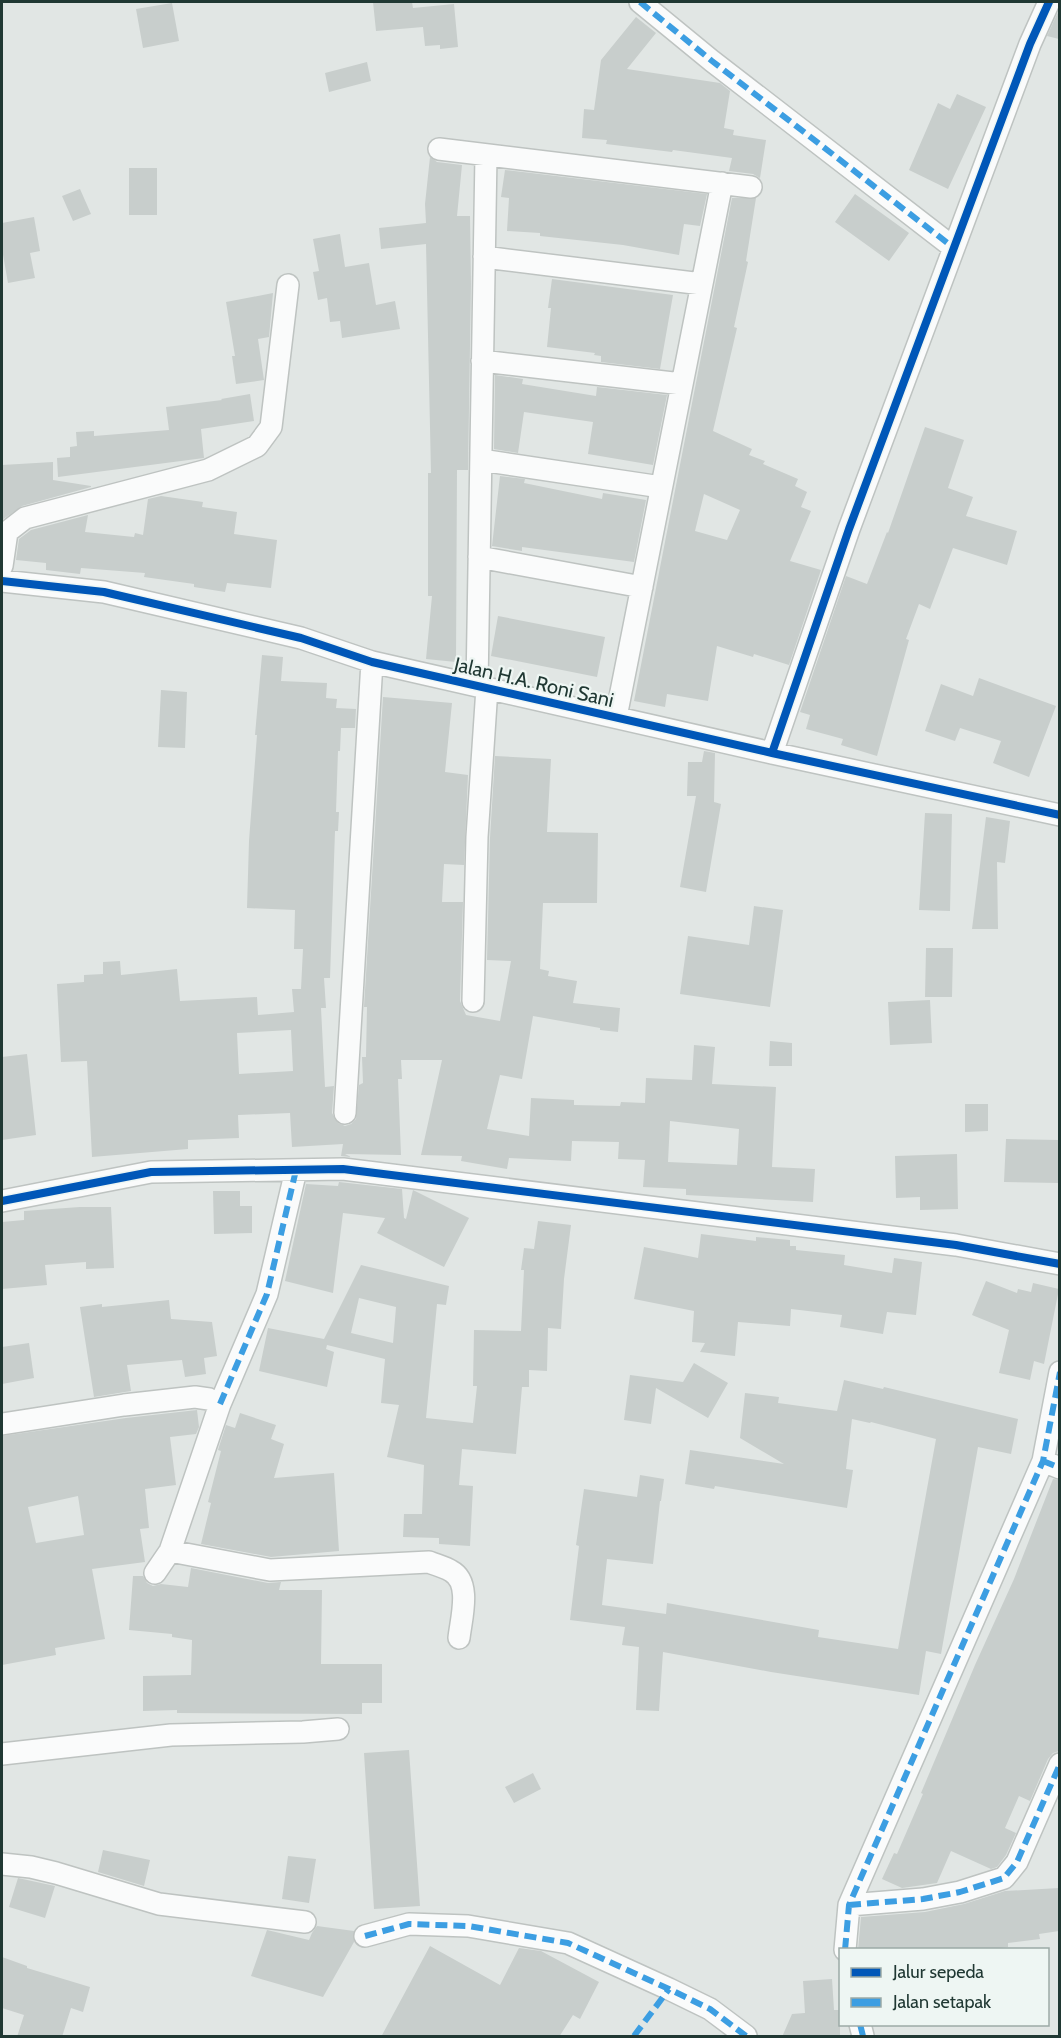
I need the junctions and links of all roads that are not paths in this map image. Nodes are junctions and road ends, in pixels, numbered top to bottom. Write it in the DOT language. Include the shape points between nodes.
graph roads {
  1 [pos="640,2"];
  2 [pos="1049,2"];
  3 [pos="439,149"];
  4 [pos="486,155"];
  5 [pos="722,183"];
  6 [pos="751,187"];
  7 [pos="954,248"];
  8 [pos="484,257"];
  9 [pos="702,284"];
  10 [pos="288,285"];
  11 [pos="482,361"];
  12 [pos="682,384"];
  13 [pos="481,460"];
  14 [pos="661,487"];
  15 [pos="479,557"];
  16 [pos="2,566"];
  17 [pos="2,580"];
  18 [pos="642,587"];
  19 [pos="372,662"];
  20 [pos="482,687"];
  21 [pos="616,717"];
  22 [pos="772,753"];
  23 [pos="1059,815"];
  24 [pos="473,1002"];
  25 [pos="345,1113"];
  26 [pos="296,1170"];
  27 [pos="2,1201"];
  28 [pos="1059,1264"];
  29 [pos="1059,1372"];
  30 [pos="220,1404"];
  31 [pos="2,1424"];
  32 [pos="1051,1465"];
  33 [pos="170,1551"];
  34 [pos="155,1573"];
  35 [pos="459,1638"];
  36 [pos="338,1729"];
  37 [pos="2,1754"];
  38 [pos="1059,1764"];
  39 [pos="2,1864"];
  40 [pos="849,1905"];
  41 [pos="305,1922"];
  42 [pos="365,1936"];
  43 [pos="845,1948"];
  44 [pos="746,2037"];
  1 -- 7 [label="street"];
  2 -- 7 [label="street"];
  3 -- 4 [label="street"];
  4 -- 5 [label="street"];
  4 -- 8 [label="street"];
  5 -- 6 [label="street"];
  5 -- 9 [label="street"];
  7 -- 22 [label="street" via="849,529"];
  8 -- 9 [label="street"];
  8 -- 11 [label="street"];
  9 -- 12 [label="street"];
  10 -- 16 [label="street" via="271,427 257,446 208,470 25,518 7,532"];
  11 -- 12 [label="street"];
  11 -- 13 [label="street"];
  12 -- 14 [label="street"];
  13 -- 14 [label="street"];
  13 -- 15 [label="street"];
  14 -- 18 [label="street"];
  15 -- 18 [label="street"];
  15 -- 20 [label="street"];
  17 -- 19 [label="street, Jalan H.A. Roni Sani" via="104,592 301,638"];
  18 -- 21 [label="street"];
  19 -- 20 [label="street, Jalan H.A. Roni Sani"];
  19 -- 25 [label="street"];
  20 -- 21 [label="street, Jalan H.A. Roni Sani"];
  20 -- 24 [label="street"];
  21 -- 22 [label="street, Jalan H.A. Roni Sani"];
  22 -- 23 [label="street, Jalan H.A. Roni Sani"];
  26 -- 27 [label="street" via="151,1172"];
  26 -- 28 [label="street" via="343,1170 602,1201 956,1245"];
  26 -- 30 [label="street" via="267,1294"];
  29 -- 32 [label="street"];
  30 -- 31 [label="street" via="195,1397"];
  30 -- 33 [label="street"];
  32 -- 40 [label="street"];
  33 -- 34 [label="street"];
  33 -- 35 [label="street" via="270,1570 429,1562 453,1571 463,1584"];
  36 -- 37 [label="street" via="171,1735"];
  38 -- 40 [label="street" via="1017,1862 1004,1878 922,1899"];
  39 -- 41 [label="street" via="56,1873 159,1904"];
  40 -- 43 [label="street"];
  42 -- 44 [label="street" via="421,1924 468,1926 568,1943 710,2009"];
}
